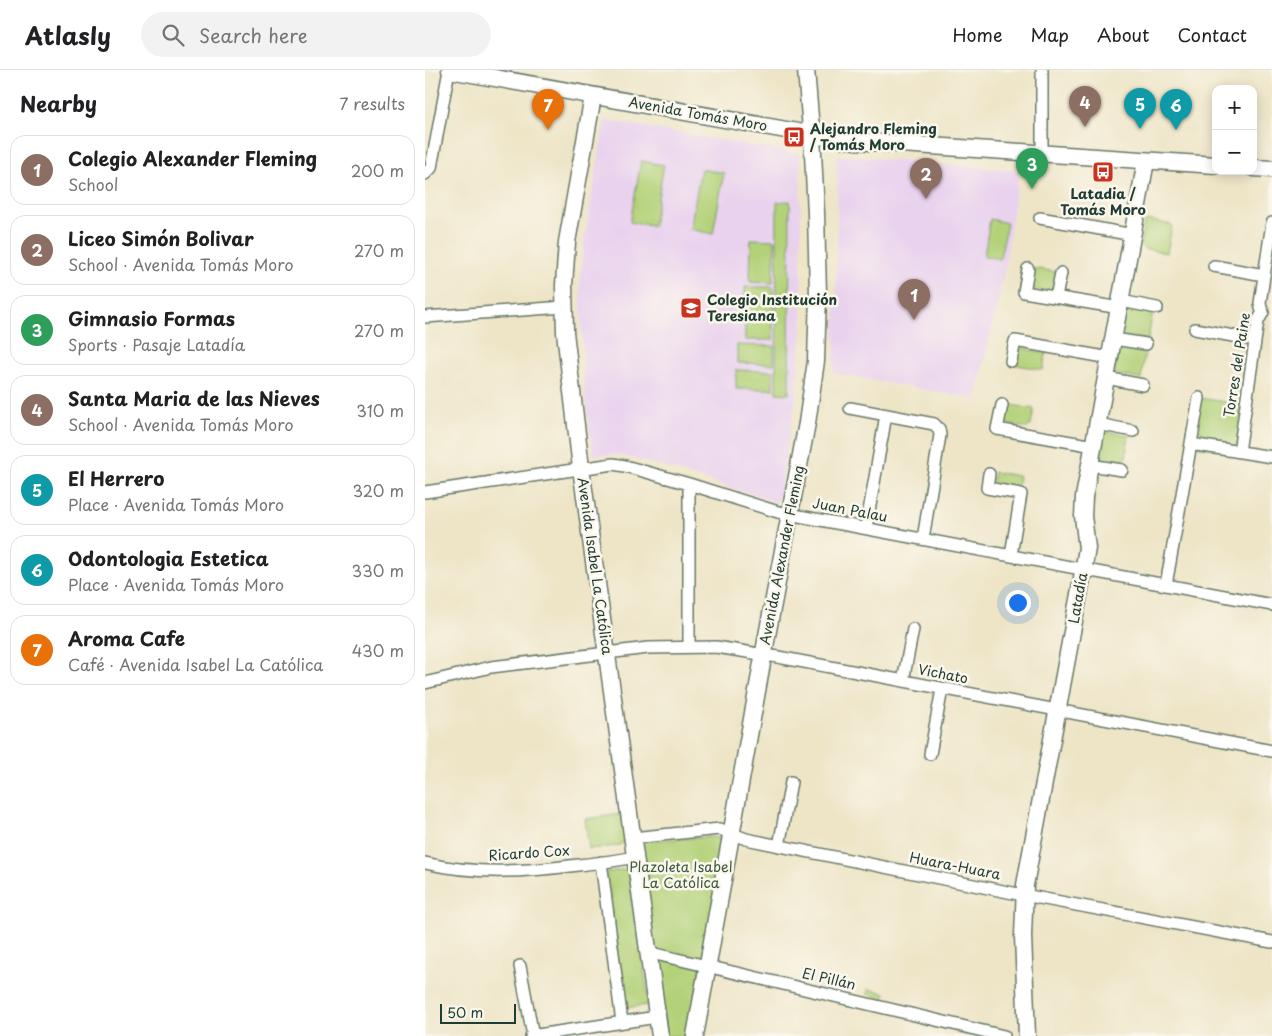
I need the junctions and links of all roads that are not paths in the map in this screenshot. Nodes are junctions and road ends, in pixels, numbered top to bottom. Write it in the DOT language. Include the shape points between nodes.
graph roads {
  1 [pos="450,70"];
  2 [pos="806,70"];
  3 [pos="1042,70"];
  4 [pos="593,96"];
  5 [pos="811,135"];
  6 [pos="1042,154"];
  7 [pos="1146,161"];
  8 [pos="1212,165"];
  9 [pos="1257,168"];
  10 [pos="1272,169"];
  11 [pos="425,174"];
  12 [pos="1040,218"];
  13 [pos="1272,222"];
  14 [pos="1133,235"];
  15 [pos="1213,266"];
  16 [pos="1028,269"];
  17 [pos="1061,274"];
  18 [pos="1264,275"];
  19 [pos="1056,297"];
  20 [pos="1120,304"];
  21 [pos="564,307"];
  22 [pos="1157,308"];
  23 [pos="1267,313"];
  24 [pos="425,316"];
  25 [pos="1195,329"];
  26 [pos="1114,339"];
  27 [pos="1255,340"];
  28 [pos="1146,344"];
  29 [pos="1110,358"];
  30 [pos="1011,361"];
  31 [pos="1107,378"];
  32 [pos="1143,385"];
  33 [pos="1199,398"];
  34 [pos="1002,406"];
  35 [pos="850,408"];
  36 [pos="886,415"];
  37 [pos="1098,424"];
  38 [pos="1133,432"];
  39 [pos="1093,446"];
  40 [pos="1192,446"];
  41 [pos="1239,452"];
  42 [pos="1272,457"];
  43 [pos="1090,465"];
  44 [pos="581,468"];
  45 [pos="1122,470"];
  46 [pos="989,474"];
  47 [pos="689,484"];
  48 [pos="425,492"];
  49 [pos="790,514"];
  50 [pos="866,528"];
  51 [pos="923,539"];
  52 [pos="1011,555"];
  53 [pos="1084,569"];
  54 [pos="1166,585"];
  55 [pos="1272,605"];
  56 [pos="913,629"];
  57 [pos="689,647"];
  58 [pos="607,652"];
  59 [pos="763,655"];
  60 [pos="903,681"];
  61 [pos="425,683"];
  62 [pos="942,689"];
  63 [pos="1057,711"];
  64 [pos="1272,751"];
  65 [pos="930,754"];
  66 [pos="791,782"];
  67 [pos="732,834"];
  68 [pos="632,838"];
  69 [pos="779,846"];
  70 [pos="635,857"];
  71 [pos="601,862"];
  72 [pos="425,863"];
  73 [pos="1024,895"];
  74 [pos="1272,942"];
  75 [pos="647,952"];
  76 [pos="521,966"];
  77 [pos="707,966"];
  78 [pos="657,1017"];
  79 [pos="622,1022"];
  80 [pos="532,1036"];
  81 [pos="659,1036"];
  82 [pos="695,1036"];
  83 [pos="1004,1036"];
  84 [pos="1027,1036"];
  1 -- 4 [label="street, Avenida Tomás Moro"];
  1 -- 11 [label="street" via="431,168"];
  2 -- 5 [label="street, Avenida Alexander Fleming"];
  3 -- 6 [label="street"];
  4 -- 5 [label="street, Avenida Tomás Moro"];
  4 -- 21 [label="street, Avenida Isabel La Católica" via="567,242"];
  5 -- 6 [label="street, Avenida Tomás Moro"];
  5 -- 49 [label="street, Avenida Alexander Fleming" via="818,274 816,361"];
  6 -- 7 [label="street, Avenida Tomás Moro"];
  7 -- 8 [label="street, Avenida Tomás Moro"];
  7 -- 14 [label="street, Latadía"];
  9 -- 10 [label="street"];
  12 -- 14 [label="street"];
  13 -- 18 [label="street, Torres del Paine"];
  14 -- 20 [label="street, Latadía"];
  15 -- 18 [label="street"];
  16 -- 19 [label="street" via="1024,292"];
  17 -- 19 [label="street"];
  18 -- 23 [label="street, Torres del Paine" via="1260,303"];
  19 -- 20 [label="street"];
  20 -- 22 [label="street"];
  20 -- 26 [label="street, Latadía"];
  21 -- 24 [label="street"];
  21 -- 44 [label="street, Avenida Isabel La Católica"];
  23 -- 27 [label="street, Torres del Paine" via="1258,320"];
  25 -- 27 [label="street"];
  26 -- 28 [label="street"];
  26 -- 29 [label="street, Latadía"];
  27 -- 41 [label="street, Torres del Paine"];
  29 -- 30 [label="street" via="1015,341"];
  29 -- 31 [label="street, Latadía"];
  31 -- 32 [label="street"];
  31 -- 37 [label="street, Latadía"];
  33 -- 40 [label="street"];
  34 -- 39 [label="street" via="997,429"];
  35 -- 36 [label="street"];
  36 -- 50 [label="street"];
  36 -- 51 [label="street" via="934,424 939,429"];
  37 -- 38 [label="street"];
  37 -- 39 [label="street, Latadía"];
  39 -- 43 [label="street, Latadía"];
  40 -- 41 [label="street"];
  40 -- 54 [label="street"];
  41 -- 42 [label="street"];
  43 -- 45 [label="street"];
  43 -- 53 [label="street, Latadía" via="1083,508 1087,548"];
  44 -- 47 [label="street, Juan Palau" via="613,464"];
  44 -- 48 [label="street, Juan Palau"];
  44 -- 58 [label="street, Avenida Isabel La Católica"];
  46 -- 52 [label="street" via="987,488 1022,489"];
  47 -- 49 [label="street, Juan Palau"];
  47 -- 57 [label="street"];
  49 -- 50 [label="street, Juan Palau"];
  49 -- 59 [label="street, Avenida Alexander Fleming"];
  50 -- 51 [label="street, Juan Palau"];
  51 -- 52 [label="street, Juan Palau"];
  52 -- 53 [label="street, Juan Palau"];
  53 -- 54 [label="street, Juan Palau"];
  53 -- 63 [label="street, Latadía"];
  54 -- 55 [label="street, Juan Palau"];
  56 -- 60 [label="street"];
  57 -- 58 [label="street, Vichato"];
  57 -- 59 [label="street, Vichato"];
  58 -- 61 [label="street, Vichato" via="491,667"];
  58 -- 68 [label="street, Avenida Isabel La Católica"];
  59 -- 60 [label="street, Vichato"];
  59 -- 67 [label="street, Avenida Alexander Fleming"];
  60 -- 62 [label="street, Vichato"];
  62 -- 63 [label="street, Vichato"];
  62 -- 65 [label="street"];
  63 -- 64 [label="street, Vichato"];
  63 -- 73 [label="street, Latadía"];
  66 -- 69 [label="street"];
  67 -- 68 [label="street, Huara-Huara" via="720,829"];
  67 -- 69 [label="street, Huara-Huara"];
  67 -- 77 [label="street, Avenida Alexander Fleming"];
  68 -- 70 [label="street, Avenida Isabel La Católica"];
  69 -- 73 [label="street, Huara-Huara"];
  70 -- 71 [label="street, Ricardo Cox"];
  70 -- 75 [label="street, Avenida Isabel La Católica"];
  71 -- 72 [label="street, Ricardo Cox" via="507,872"];
  71 -- 79 [label="street"];
  73 -- 74 [label="street, Huara-Huara"];
  73 -- 84 [label="street, Latadía"];
  75 -- 77 [label="street, El Pillán"];
  75 -- 78 [label="street, Avenida Isabel La Católica"];
  76 -- 80 [label="street"];
  77 -- 82 [label="street, Avenida Alexander Fleming"];
  77 -- 83 [label="street, El Pillán"];
  78 -- 79 [label="street"];
  78 -- 81 [label="street, Avenida Isabel La Católica"];
  79 -- 80 [label="street"];
}
